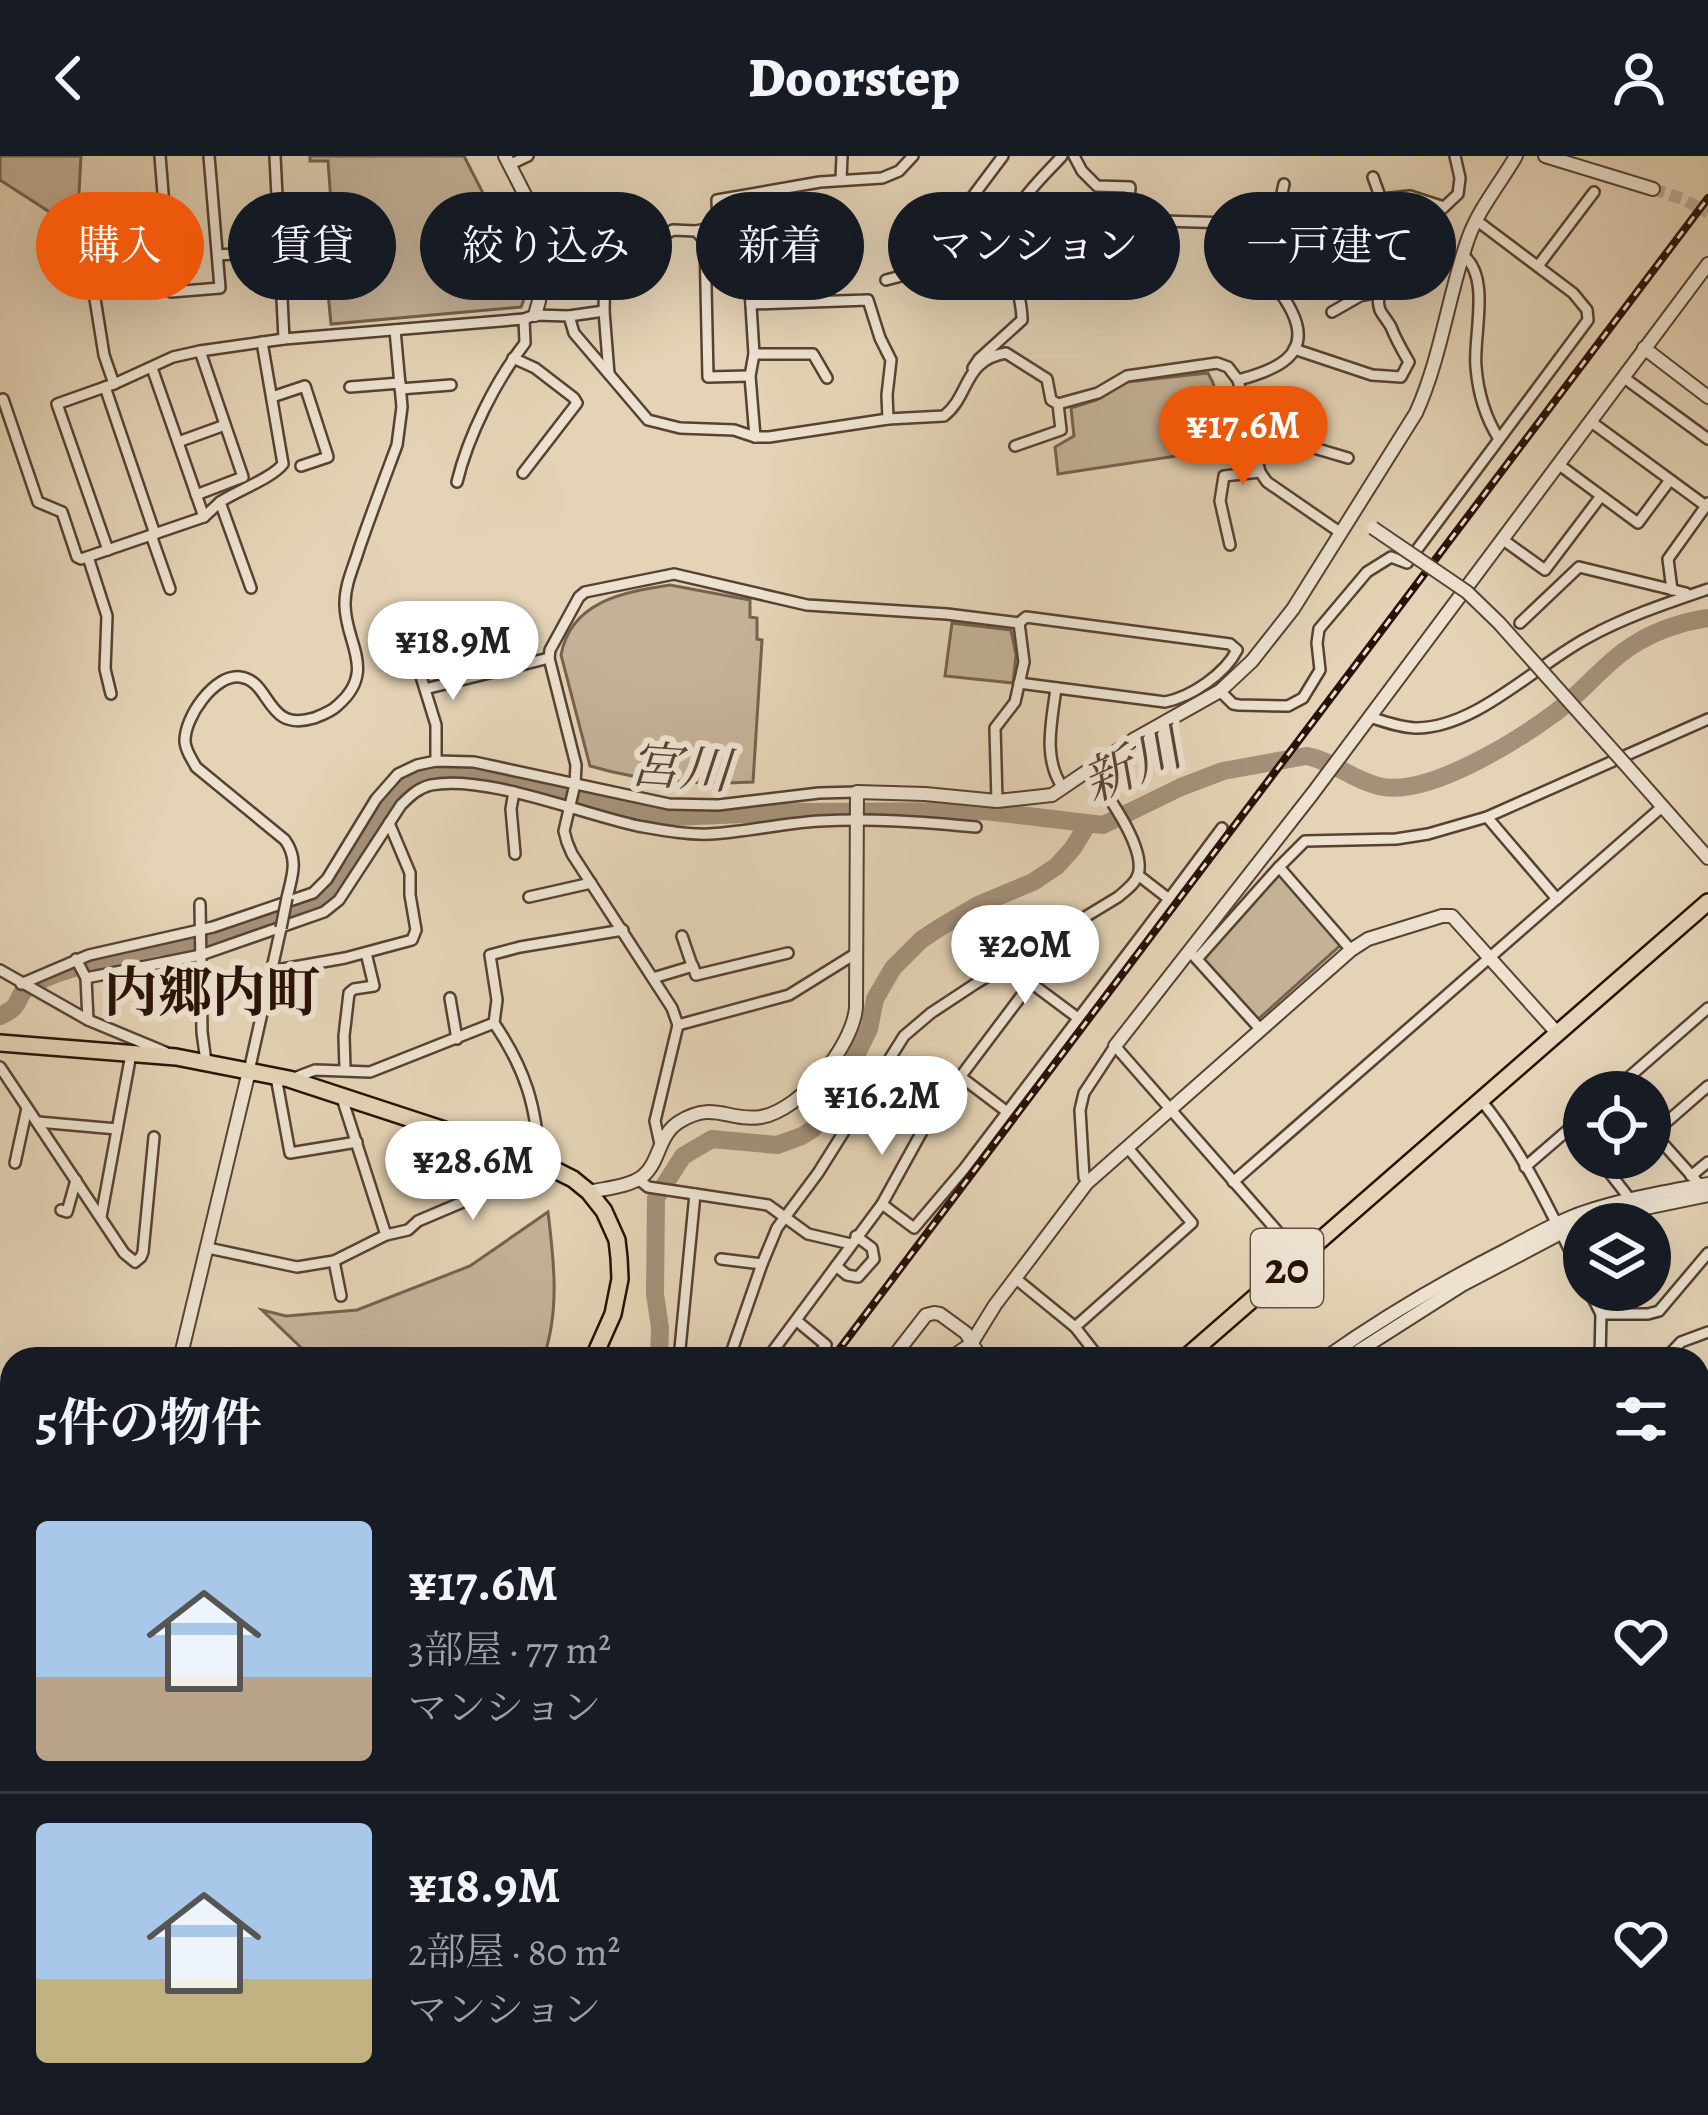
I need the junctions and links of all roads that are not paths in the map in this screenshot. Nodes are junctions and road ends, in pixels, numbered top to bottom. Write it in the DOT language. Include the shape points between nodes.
graph roads {
  1 [pos="160,156"];
  2 [pos="209,156"];
  3 [pos="275,156"];
  4 [pos="527,156"];
  5 [pos="842,156"];
  6 [pos="913,156"];
  7 [pos="1003,156"];
  8 [pos="1062,156"];
  9 [pos="1074,156"];
  10 [pos="1454,156"];
  11 [pos="1516,156"];
  12 [pos="1546,156"];
  13 [pos="507,161"];
  14 [pos="1373,177"];
  15 [pos="841,180"];
  16 [pos="1284,184"];
  17 [pos="1653,189"];
  18 [pos="277,192"];
  19 [pos="522,192"];
  20 [pos="763,192"];
  21 [pos="976,192"];
  22 [pos="1029,192"];
  23 [pos="1282,192"];
  24 [pos="1378,192"];
  25 [pos="1594,192"];
  26 [pos="1456,196"];
  27 [pos="1476,220"];
  28 [pos="1204,222"];
  29 [pos="672,231"];
  30 [pos="696,231"];
  31 [pos="228,254"];
  32 [pos="218,255"];
  33 [pos="1464,256"];
  34 [pos="1708,264"];
  35 [pos="1538,266"];
  36 [pos="95,300"];
  37 [pos="282,300"];
  38 [pos="539,300"];
  39 [pos="604,300"];
  40 [pos="706,300"];
  41 [pos="751,300"];
  42 [pos="1018,300"];
  43 [pos="1285,300"];
  44 [pos="1354,300"];
  45 [pos="1380,300"];
  46 [pos="751,304"];
  47 [pos="604,311"];
  48 [pos="1332,312"];
  49 [pos="569,316"];
  50 [pos="530,317"];
  51 [pos="395,330"];
  52 [pos="284,339"];
  53 [pos="262,342"];
  54 [pos="1644,348"];
  55 [pos="1294,349"];
  56 [pos="200,351"];
  57 [pos="754,354"];
  58 [pos="513,358"];
  59 [pos="152,368"];
  60 [pos="970,373"];
  61 [pos="609,374"];
  62 [pos="751,376"];
  63 [pos="1623,377"];
  64 [pos="827,378"];
  65 [pos="1238,380"];
  66 [pos="109,385"];
  67 [pos="400,386"];
  68 [pos="452,386"];
  69 [pos="350,387"];
  70 [pos="272,397"];
  71 [pos="1708,397"];
  72 [pos="3,399"];
  73 [pos="1058,404"];
  74 [pos="888,419"];
  75 [pos="1590,421"];
  76 [pos="225,424"];
  77 [pos="1250,434"];
  78 [pos="755,437"];
  79 [pos="1498,439"];
  80 [pos="1708,439"];
  81 [pos="178,442"];
  82 [pos="1015,446"];
  83 [pos="1348,458"];
  84 [pos="1558,464"];
  85 [pos="302,466"];
  86 [pos="1260,472"];
  87 [pos="523,473"];
  88 [pos="1670,480"];
  89 [pos="457,482"];
  90 [pos="196,495"];
  91 [pos="1601,496"];
  92 [pos="220,502"];
  93 [pos="1707,504"];
  94 [pos="1353,514"];
  95 [pos="204,518"];
  96 [pos="1341,533"];
  97 [pos="153,535"];
  98 [pos="1502,539"];
  99 [pos="1230,545"];
  100 [pos="108,550"];
  101 [pos="88,557"];
  102 [pos="250,588"];
  103 [pos="1708,589"];
  104 [pos="170,590"];
  105 [pos="1672,590"];
  106 [pos="1692,594"];
  107 [pos="1019,623"];
  108 [pos="1520,623"];
  109 [pos="414,654"];
  110 [pos="549,658"];
  111 [pos="1019,682"];
  112 [pos="1057,688"];
  113 [pos="425,689"];
  114 [pos="1220,691"];
  115 [pos="111,694"];
  116 [pos="1165,702"];
  117 [pos="1172,719"];
  118 [pos="1708,719"];
  119 [pos="1367,722"];
  120 [pos="436,760"];
  121 [pos="1091,771"];
  122 [pos="574,786"];
  123 [pos="1063,788"];
  124 [pos="514,792"];
  125 [pos="857,796"];
  126 [pos="997,801"];
  127 [pos="1663,806"];
  128 [pos="569,807"];
  129 [pos="1487,817"];
  130 [pos="857,820"];
  131 [pos="389,823"];
  132 [pos="976,827"];
  133 [pos="1222,828"];
  134 [pos="514,854"];
  135 [pos="1708,858"];
  136 [pos="1279,867"];
  137 [pos="334,869"];
  138 [pos="1138,875"];
  139 [pos="591,883"];
  140 [pos="288,894"];
  141 [pos="529,897"];
  142 [pos="1557,898"];
  143 [pos="1169,899"];
  144 [pos="1708,902"];
  145 [pos="200,904"];
  146 [pos="623,930"];
  147 [pos="199,933"];
  148 [pos="682,936"];
  149 [pos="1352,950"];
  150 [pos="201,953"];
  151 [pos="366,953"];
  152 [pos="788,953"];
  153 [pos="855,954"];
  154 [pos="1193,956"];
  155 [pos="1019,957"];
  156 [pos="1490,959"];
  157 [pos="693,968"];
  158 [pos="81,969"];
  159 [pos="0,970"];
  160 [pos="271,971"];
  161 [pos="653,978"];
  162 [pos="1031,983"];
  163 [pos="23,985"];
  164 [pos="450,998"];
  165 [pos="1708,1007"];
  166 [pos="1078,1018"];
  167 [pos="88,1020"];
  168 [pos="494,1023"];
  169 [pos="678,1025"];
  170 [pos="1261,1030"];
  171 [pos="1558,1034"];
  172 [pos="457,1039"];
  173 [pos="0,1043"];
  174 [pos="1114,1046"];
  175 [pos="131,1054"];
  176 [pos="176,1057"];
  177 [pos="206,1062"];
  178 [pos="0,1067"];
  179 [pos="345,1070"];
  180 [pos="882,1070"];
  181 [pos="249,1071"];
  182 [pos="1637,1071"];
  183 [pos="961,1077"];
  184 [pos="283,1078"];
  185 [pos="1708,1086"];
  186 [pos="342,1098"];
  187 [pos="1480,1099"];
  188 [pos="27,1108"];
  189 [pos="936,1108"];
  190 [pos="1171,1109"];
  191 [pos="1006,1111"];
  192 [pos="1671,1116"];
  193 [pos="38,1122"];
  194 [pos="117,1129"];
  195 [pos="1563,1135"];
  196 [pos="154,1137"];
  197 [pos="357,1142"];
  198 [pos="659,1144"];
  199 [pos="1127,1147"];
  200 [pos="1671,1152"];
  201 [pos="536,1161"];
  202 [pos="1708,1162"];
  203 [pos="16,1163"];
  204 [pos="1525,1167"];
  205 [pos="638,1179"];
  206 [pos="1614,1179"];
  207 [pos="76,1180"];
  208 [pos="1233,1182"];
  209 [pos="1088,1183"];
  210 [pos="1702,1187"];
  211 [pos="589,1192"];
  212 [pos="693,1194"];
  213 [pos="1630,1199"];
  214 [pos="882,1204"];
  215 [pos="61,1210"];
  216 [pos="101,1217"];
  217 [pos="785,1217"];
  218 [pos="1559,1229"];
  219 [pos="386,1235"];
  220 [pos="1563,1237"];
  221 [pos="854,1240"];
  222 [pos="208,1248"];
  223 [pos="1708,1253"];
  224 [pos="1300,1257"];
  225 [pos="721,1259"];
  226 [pos="334,1261"];
  227 [pos="761,1264"];
  228 [pos="836,1265"];
  229 [pos="1015,1278"];
  230 [pos="340,1296"];
  231 [pos="1600,1313"];
  232 [pos="797,1322"];
  233 [pos="1075,1327"];
  234 [pos="1708,1332"];
  235 [pos="971,1344"];
  236 [pos="183,1347"];
  237 [pos="598,1347"];
  238 [pos="681,1347"];
  239 [pos="733,1347"];
  240 [pos="777,1347"];
  241 [pos="824,1347"];
  242 [pos="901,1347"];
  243 [pos="967,1347"];
  244 [pos="973,1347"];
  245 [pos="1091,1347"];
  246 [pos="1198,1347"];
  247 [pos="1342,1347"];
  248 [pos="1364,1347"];
  249 [pos="1600,1347"];
  250 [pos="1676,1347"];
  1 -- 32 [label="street" via="171,292 220,288"];
  2 -- 32 [label="street"];
  3 -- 18 [label="street"];
  4 -- 13 [label="street"];
  5 -- 15 [label="street"];
  6 -- 15 [label="street" via="891,176"];
  7 -- 21 [label="street"];
  8 -- 22 [label="street"];
  9 -- 28 [label="street" via="1097,186 1130,187 1128,220"];
  10 -- 26 [label="street"];
  11 -- 27 [label="street"];
  12 -- 17 [label="street"];
  13 -- 19 [label="street"];
  14 -- 24 [label="street"];
  15 -- 20 [label="street"];
  16 -- 23 [label="street"];
  25 -- 35 [label="street"];
  27 -- 33 [label="street"];
  27 -- 35 [label="street"];
  29 -- 30 [label="street"];
  31 -- 32 [label="street"];
  33 -- 79 [label="street" via="1479,298 1481,398"];
  33 -- 94 [label="street" via="1424,396"];
  34 -- 54 [label="street"];
  35 -- 79 [label="street" via="1589,316"];
  36 -- 66 [label="street"];
  37 -- 52 [label="street"];
  38 -- 50 [label="street"];
  39 -- 47 [label="street"];
  40 -- 62 [label="street" via="708,377"];
  41 -- 46 [label="street"];
  42 -- 60 [label="street" via="1022,320"];
  43 -- 55 [label="street" via="1295,316"];
  44 -- 48 [label="street"];
  45 -- 55 [label="street" via="1409,362 1401,377"];
  46 -- 57 [label="street"];
  46 -- 74 [label="street" via="868,300 891,360"];
  47 -- 49 [label="street"];
  47 -- 61 [label="street"];
  49 -- 50 [label="street"];
  49 -- 61 [label="street"];
  50 -- 51 [label="street"];
  50 -- 58 [label="street"];
  51 -- 52 [label="street"];
  51 -- 67 [label="street"];
  52 -- 53 [label="street"];
  53 -- 56 [label="street"];
  53 -- 70 [label="street"];
  54 -- 63 [label="street"];
  54 -- 71 [label="street"];
  55 -- 65 [label="street" via="1272,371"];
  56 -- 59 [label="street"];
  56 -- 76 [label="street"];
  57 -- 62 [label="street"];
  57 -- 64 [label="street" via="813,353"];
  58 -- 87 [label="street" via="577,403"];
  58 -- 89 [label="street"];
  59 -- 66 [label="street"];
  59 -- 81 [label="street"];
  60 -- 73 [label="street" via="1006,353 1047,379"];
  60 -- 74 [label="street" via="948,414"];
  61 -- 78 [label="street" via="647,420"];
  62 -- 78 [label="street"];
  63 -- 75 [label="street"];
  63 -- 80 [label="street"];
  65 -- 73 [label="street" via="1217,363 1127,376"];
  65 -- 77 [label="street"];
  66 -- 97 [label="street"];
  66 -- 100 [label="street" via="57,404"];
  67 -- 68 [label="street"];
  67 -- 69 [label="street"];
  67 -- 140 [label="street" via="397,445 346,588 358,660 353,688 331,711 301,721 277,714 246,678 230,678 200,700 186,732 196,767 291,849"];
  70 -- 85 [label="street" via="305,386 328,458"];
  70 -- 92 [label="street" via="283,464"];
  72 -- 101 [label="street" via="38,502 62,512 77,557"];
  73 -- 82 [label="street" via="1061,430"];
  74 -- 78 [label="street"];
  75 -- 84 [label="street"];
  75 -- 88 [label="street"];
  76 -- 81 [label="street"];
  76 -- 90 [label="street" via="244,477"];
  77 -- 83 [label="street"];
  77 -- 86 [label="street"];
  79 -- 114 [label="street" via="1407,562 1391,557 1367,572 1318,628 1320,670 1303,698 1288,706 1239,705"];
  81 -- 90 [label="street"];
  84 -- 91 [label="street"];
  84 -- 98 [label="street"];
  86 -- 96 [label="street"];
  86 -- 99 [label="street" via="1224,476 1220,501"];
  88 -- 91 [label="street" via="1638,523"];
  88 -- 93 [label="street"];
  90 -- 95 [label="street"];
  91 -- 98 [label="street" via="1545,570"];
  92 -- 95 [label="street"];
  92 -- 102 [label="street"];
  93 -- 105 [label="street" via="1668,559"];
  94 -- 96 [label="street"];
  94 -- 127 [label="street, bridge" via="1467,592"];
  95 -- 97 [label="street"];
  96 -- 114 [label="street" via="1273,638"];
  97 -- 100 [label="street"];
  97 -- 104 [label="street"];
  98 -- 119 [label="street"];
  100 -- 101 [label="street"];
  101 -- 115 [label="street" via="107,616"];
  103 -- 106 [label="street"];
  105 -- 106 [label="street"];
  105 -- 108 [label="street" via="1579,567"];
  106 -- 119 [label="street" via="1585,639 1456,719 1418,728"];
  107 -- 110 [label="street" via="807,605 674,574 585,592"];
  107 -- 111 [label="street"];
  107 -- 116 [label="street" via="1026,617 1234,646 1234,657 1205,683"];
  109 -- 113 [label="street"];
  110 -- 113 [label="street"];
  110 -- 122 [label="street" via="574,752"];
  111 -- 112 [label="street"];
  111 -- 126 [label="street" via="1015,702 994,728"];
  112 -- 116 [label="street"];
  112 -- 123 [label="street" via="1048,746"];
  113 -- 120 [label="street"];
  114 -- 117 [label="street"];
  116 -- 117 [label="street"];
  117 -- 121 [label="street"];
  118 -- 129 [label="street"];
  119 -- 154 [label="street"];
  120 -- 122 [label="street"];
  120 -- 137 [label="street" via="398,774"];
  121 -- 123 [label="street"];
  121 -- 138 [label="street" via="1130,834"];
  122 -- 125 [label="street" via="697,806"];
  122 -- 128 [label="street"];
  123 -- 126 [label="street"];
  124 -- 128 [label="street"];
  124 -- 131 [label="street" via="433,784 413,793"];
  124 -- 134 [label="street"];
  125 -- 126 [label="street"];
  125 -- 130 [label="street"];
  127 -- 135 [label="street"];
  127 -- 142 [label="street"];
  128 -- 130 [label="street" via="705,834"];
  128 -- 139 [label="street" via="566,842"];
  129 -- 136 [label="street" via="1396,839 1305,841"];
  129 -- 142 [label="street"];
  130 -- 132 [label="street"];
  130 -- 153 [label="street"];
  131 -- 150 [label="street" via="324,912"];
  131 -- 151 [label="street" via="410,873 416,930 412,940"];
  133 -- 143 [label="street"];
  136 -- 149 [label="street"];
  136 -- 154 [label="street"];
  137 -- 140 [label="street"];
  137 -- 147 [label="street" via="313,893"];
  138 -- 143 [label="street"];
  138 -- 155 [label="street" via="1118,897"];
  139 -- 141 [label="street"];
  139 -- 146 [label="street"];
  140 -- 160 [label="street, bridge"];
  142 -- 156 [label="street"];
  143 -- 166 [label="street"];
  144 -- 171 [label="main road, 20"];
  145 -- 147 [label="street"];
  146 -- 161 [label="street"];
  146 -- 168 [label="street" via="490,955"];
  147 -- 150 [label="street"];
  147 -- 158 [label="street"];
  148 -- 157 [label="street"];
  149 -- 156 [label="street" via="1452,916"];
  149 -- 170 [label="street"];
  150 -- 158 [label="street"];
  150 -- 177 [label="street"];
  151 -- 160 [label="street"];
  151 -- 179 [label="street" via="374,986 349,993"];
  152 -- 157 [label="street" via="696,975"];
  153 -- 169 [label="street" via="789,994"];
  153 -- 198 [label="street" via="852,1029 811,1087 762,1117 705,1111 673,1125"];
  154 -- 170 [label="street"];
  154 -- 174 [label="street"];
  155 -- 162 [label="street"];
  155 -- 180 [label="street" via="914,1026"];
  156 -- 171 [label="street"];
  156 -- 208 [label="street"];
  157 -- 161 [label="street"];
  158 -- 163 [label="street"];
  158 -- 167 [label="street"];
  159 -- 163 [label="street"];
  160 -- 181 [label="street"];
  161 -- 169 [label="street"];
  162 -- 166 [label="street"];
  162 -- 183 [label="street"];
  163 -- 167 [label="street"];
  164 -- 172 [label="street"];
  165 -- 182 [label="street"];
  166 -- 191 [label="street"];
  167 -- 176 [label="street"];
  168 -- 172 [label="street"];
  168 -- 201 [label="street" via="525,1077"];
  169 -- 198 [label="street" via="655,1121"];
  170 -- 190 [label="street"];
  171 -- 187 [label="main road, 20"];
  172 -- 179 [label="street" via="370,1072"];
  173 -- 175 [label="main road"];
  174 -- 190 [label="street"];
  174 -- 209 [label="street" via="1080,1110"];
  175 -- 176 [label="main road"];
  175 -- 194 [label="street"];
  176 -- 177 [label="main road"];
  177 -- 181 [label="main road"];
  178 -- 188 [label="street"];
  179 -- 184 [label="street"];
  180 -- 189 [label="street"];
  180 -- 217 [label="street"];
  181 -- 184 [label="main road"];
  181 -- 222 [label="street"];
  183 -- 189 [label="street"];
  183 -- 191 [label="street"];
  184 -- 186 [label="main road"];
  184 -- 197 [label="street" via="290,1153"];
  185 -- 192 [label="street"];
  186 -- 197 [label="street"];
  186 -- 201 [label="main road"];
  187 -- 204 [label="street"];
  187 -- 224 [label="main road, 20"];
  188 -- 193 [label="street"];
  188 -- 203 [label="street"];
  189 -- 214 [label="street"];
  190 -- 199 [label="street"];
  190 -- 208 [label="street"];
  191 -- 214 [label="street" via="914,1228"];
  193 -- 194 [label="street"];
  193 -- 207 [label="street"];
  194 -- 216 [label="street"];
  195 -- 204 [label="street"];
  196 -- 216 [label="street" via="139,1261 124,1253"];
  197 -- 219 [label="street"];
  198 -- 205 [label="street"];
  199 -- 209 [label="street"];
  199 -- 233 [label="street" via="1192,1223"];
  200 -- 210 [label="street"];
  201 -- 211 [label="main road"];
  201 -- 219 [label="street" via="491,1190"];
  202 -- 210 [label="street"];
  204 -- 218 [label="street"];
  205 -- 211 [label="street"];
  205 -- 212 [label="street"];
  206 -- 213 [label="street"];
  207 -- 215 [label="street"];
  207 -- 216 [label="street"];
  208 -- 224 [label="street"];
  209 -- 229 [label="street"];
  210 -- 213 [label="street"];
  210 -- 218 [label="street"];
  211 -- 237 [label="main road" via="611,1222 620,1279"];
  212 -- 217 [label="street" via="768,1205"];
  212 -- 238 [label="street"];
  213 -- 218 [label="street" via="1578,1214"];
  214 -- 221 [label="street"];
  217 -- 221 [label="street" via="808,1234"];
  217 -- 227 [label="street"];
  218 -- 220 [label="street"];
  218 -- 247 [label="street" via="1450,1278"];
  218 -- 248 [label="street"];
  219 -- 226 [label="street"];
  221 -- 228 [label="street"];
  221 -- 228 [label="street" via="872,1248 874,1259 858,1277"];
  222 -- 226 [label="street" via="282,1266"];
  222 -- 236 [label="street"];
  223 -- 231 [label="street" via="1659,1311"];
  224 -- 246 [label="main road, 20"];
  225 -- 227 [label="street"];
  226 -- 230 [label="street"];
  227 -- 239 [label="street"];
  228 -- 232 [label="street"];
  229 -- 233 [label="street"];
  229 -- 235 [label="street"];
  231 -- 249 [label="street"];
  232 -- 240 [label="street"];
  232 -- 241 [label="street"];
  233 -- 245 [label="street"];
  234 -- 250 [label="street"];
  235 -- 242 [label="street" via="934,1313"];
  235 -- 243 [label="street"];
  235 -- 244 [label="street"];
}
